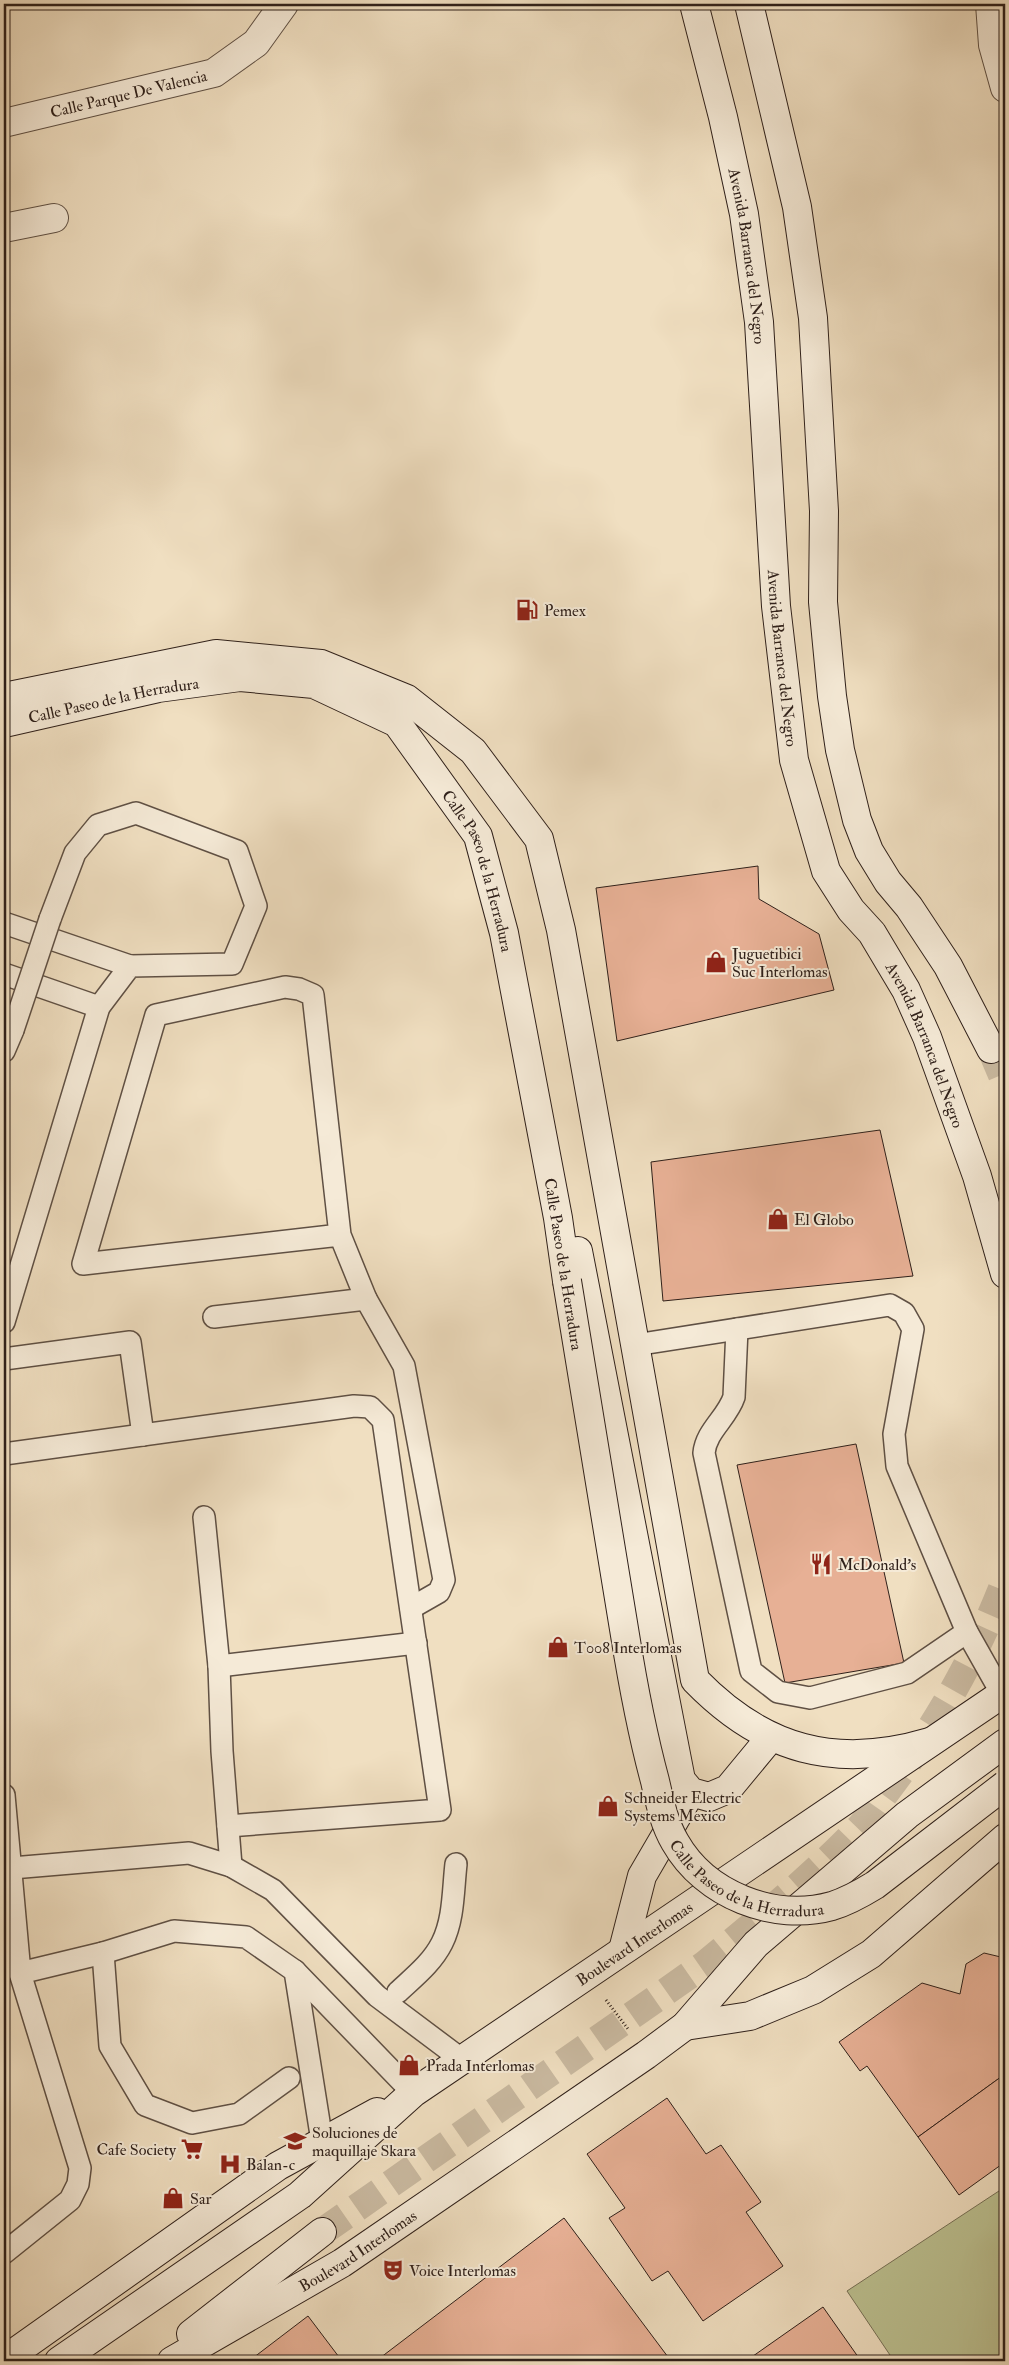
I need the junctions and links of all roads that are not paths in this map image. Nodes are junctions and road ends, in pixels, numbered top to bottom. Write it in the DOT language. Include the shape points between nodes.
graph roads {
  1 [pos="284,4"];
  2 [pos="694,4"];
  3 [pos="750,4"];
  4 [pos="990,4"];
  5 [pos="1005,88"];
  6 [pos="4,123"];
  7 [pos="54,218"];
  8 [pos="4,228"];
  9 [pos="4,697"];
  10 [pos="4,723"];
  11 [pos="4,923"];
  12 [pos="130,966"];
  13 [pos="4,974"];
  14 [pos="100,1006"];
  15 [pos="991,1049"];
  16 [pos="4,1052"];
  17 [pos="558,1218"];
  18 [pos="340,1235"];
  19 [pos="1005,1274"];
  20 [pos="366,1299"];
  21 [pos="214,1317"];
  22 [pos="4,1322"];
  23 [pos="737,1329"];
  24 [pos="635,1345"];
  25 [pos="4,1359"];
  26 [pos="143,1435"];
  27 [pos="4,1454"];
  28 [pos="204,1517"];
  29 [pos="411,1608"];
  30 [pos="967,1632"];
  31 [pos="416,1643"];
  32 [pos="219,1666"];
  33 [pos="1004,1693"];
  34 [pos="771,1737"];
  35 [pos="930,1742"];
  36 [pos="1005,1742"];
  37 [pos="1005,1785"];
  38 [pos="691,1792"];
  39 [pos="4,1795"];
  40 [pos="228,1826"];
  41 [pos="1005,1838"];
  42 [pos="456,1864"];
  43 [pos="231,1866"];
  44 [pos="12,1868"];
  45 [pos="624,1950"];
  46 [pos="103,1953"];
  47 [pos="295,1972"];
  48 [pos="20,1973"];
  49 [pos="398,1992"];
  50 [pos="685,2026"];
  51 [pos="461,2059"];
  52 [pos="289,2078"];
  53 [pos="413,2093"];
  54 [pos="322,2141"];
  55 [pos="322,2232"];
  56 [pos="4,2253"];
  57 [pos="4,2360"];
  58 [pos="60,2361"];
  59 [pos="156,2361"];
  60 [pos="172,2361"];
  1 -- 6 [label="main road, Calle Parque De Valencia" via="256,43 214,73"];
  2 -- 19 [label="main road, Avenida Barranca del Negro" via="744,214 759,322 776,606 794,760 826,871 851,910 872,933 906,990 927,1037 977,1176"];
  3 -- 15 [label="main road" via="797,207 813,318 824,511 823,602 840,750 857,820 869,851 948,966"];
  4 -- 5 [label="main road" via="993,45"];
  7 -- 8 [label="main road"];
  9 -- 24 [label="main road, Calle Paseo de la Herradura" via="216,654 321,664 408,699 473,751 540,839 561,930"];
  10 -- 17 [label="main road, Calle Paseo de la Herradura" via="158,688 240,677 314,684 397,723 478,836 504,933"];
  11 -- 12 [label="lane"];
  12 -- 14 [label="lane"];
  12 -- 16 [label="lane, bridge" via="232,964 256,906 237,851 136,813 98,825 75,853"];
  13 -- 14 [label="lane"];
  14 -- 22 [label="lane"];
  17 -- 37 [label="main road, Calle Paseo de la Herradura, bridge" via="640,1724 663,1819 691,1865 711,1883 759,1905 799,1910 832,1906 876,1885"];
  17 -- 38 [label="main road" via="578,1252 680,1780"];
  18 -- 18 [label="lane" via="83,1264 156,1015 285,987 313,995"];
  18 -- 20 [label="lane"];
  20 -- 21 [label="lane"];
  20 -- 29 [label="lane" via="404,1366 444,1580 439,1592"];
  23 -- 24 [label="lane"];
  23 -- 30 [label="lane" via="890,1304 904,1313 913,1329 894,1434 897,1466"];
  23 -- 30 [label="lane" via="732,1406 705,1442 704,1453 751,1671 778,1692 810,1698 907,1673"];
  24 -- 34 [label="main road, Calle Paseo de la Herradura" via="695,1680 743,1722"];
  25 -- 26 [label="lane" via="130,1342"];
  26 -- 27 [label="lane"];
  26 -- 29 [label="lane" via="354,1406 370,1407 383,1420"];
  28 -- 32 [label="lane"];
  29 -- 31 [label="lane"];
  30 -- 33 [label="lane"];
  31 -- 32 [label="lane"];
  31 -- 40 [label="lane" via="440,1810"];
  32 -- 40 [label="lane"];
  33 -- 35 [label="main road, Boulevard Interlomas"];
  34 -- 35 [label="main road, Calle Paseo de la Herradura" via="802,1748 834,1754 899,1752"];
  34 -- 38 [label="main road" via="728,1789 708,1797"];
  35 -- 45 [label="main road, Boulevard Interlomas"];
  36 -- 50 [label="main road, Boulevard Interlomas" via="907,1815 756,1944"];
  38 -- 45 [label="main road" via="642,1876"];
  39 -- 44 [label="lane"];
  40 -- 43 [label="lane"];
  41 -- 50 [label="main road, Boulevard Interlomas" via="871,1954 813,1990 750,2016"];
  42 -- 49 [label="lane" via="450,1918 442,1943 428,1964"];
  43 -- 44 [label="lane" via="189,1853"];
  43 -- 51 [label="lane" via="273,1890 377,1996"];
  44 -- 48 [label="lane"];
  45 -- 51 [label="main road, Boulevard Interlomas"];
  46 -- 47 [label="lane" via="174,1931 246,1937"];
  46 -- 48 [label="lane"];
  46 -- 52 [label="lane" via="110,2046 146,2105 192,2123 239,2114"];
  47 -- 53 [label="lane"];
  47 -- 54 [label="lane"];
  48 -- 56 [label="lane" via="80,2168 78,2184 70,2200"];
  50 -- 60 [label="main road, Boulevard Interlomas" via="342,2263"];
  51 -- 53 [label="main road, Boulevard Interlomas"];
  53 -- 54 [label="main road, Boulevard Interlomas"];
  53 -- 58 [label="main road, Boulevard Interlomas" via="300,2195"];
  54 -- 57 [label="main road, Boulevard Interlomas" via="278,2166"];
  55 -- 59 [label="main road"];
}
